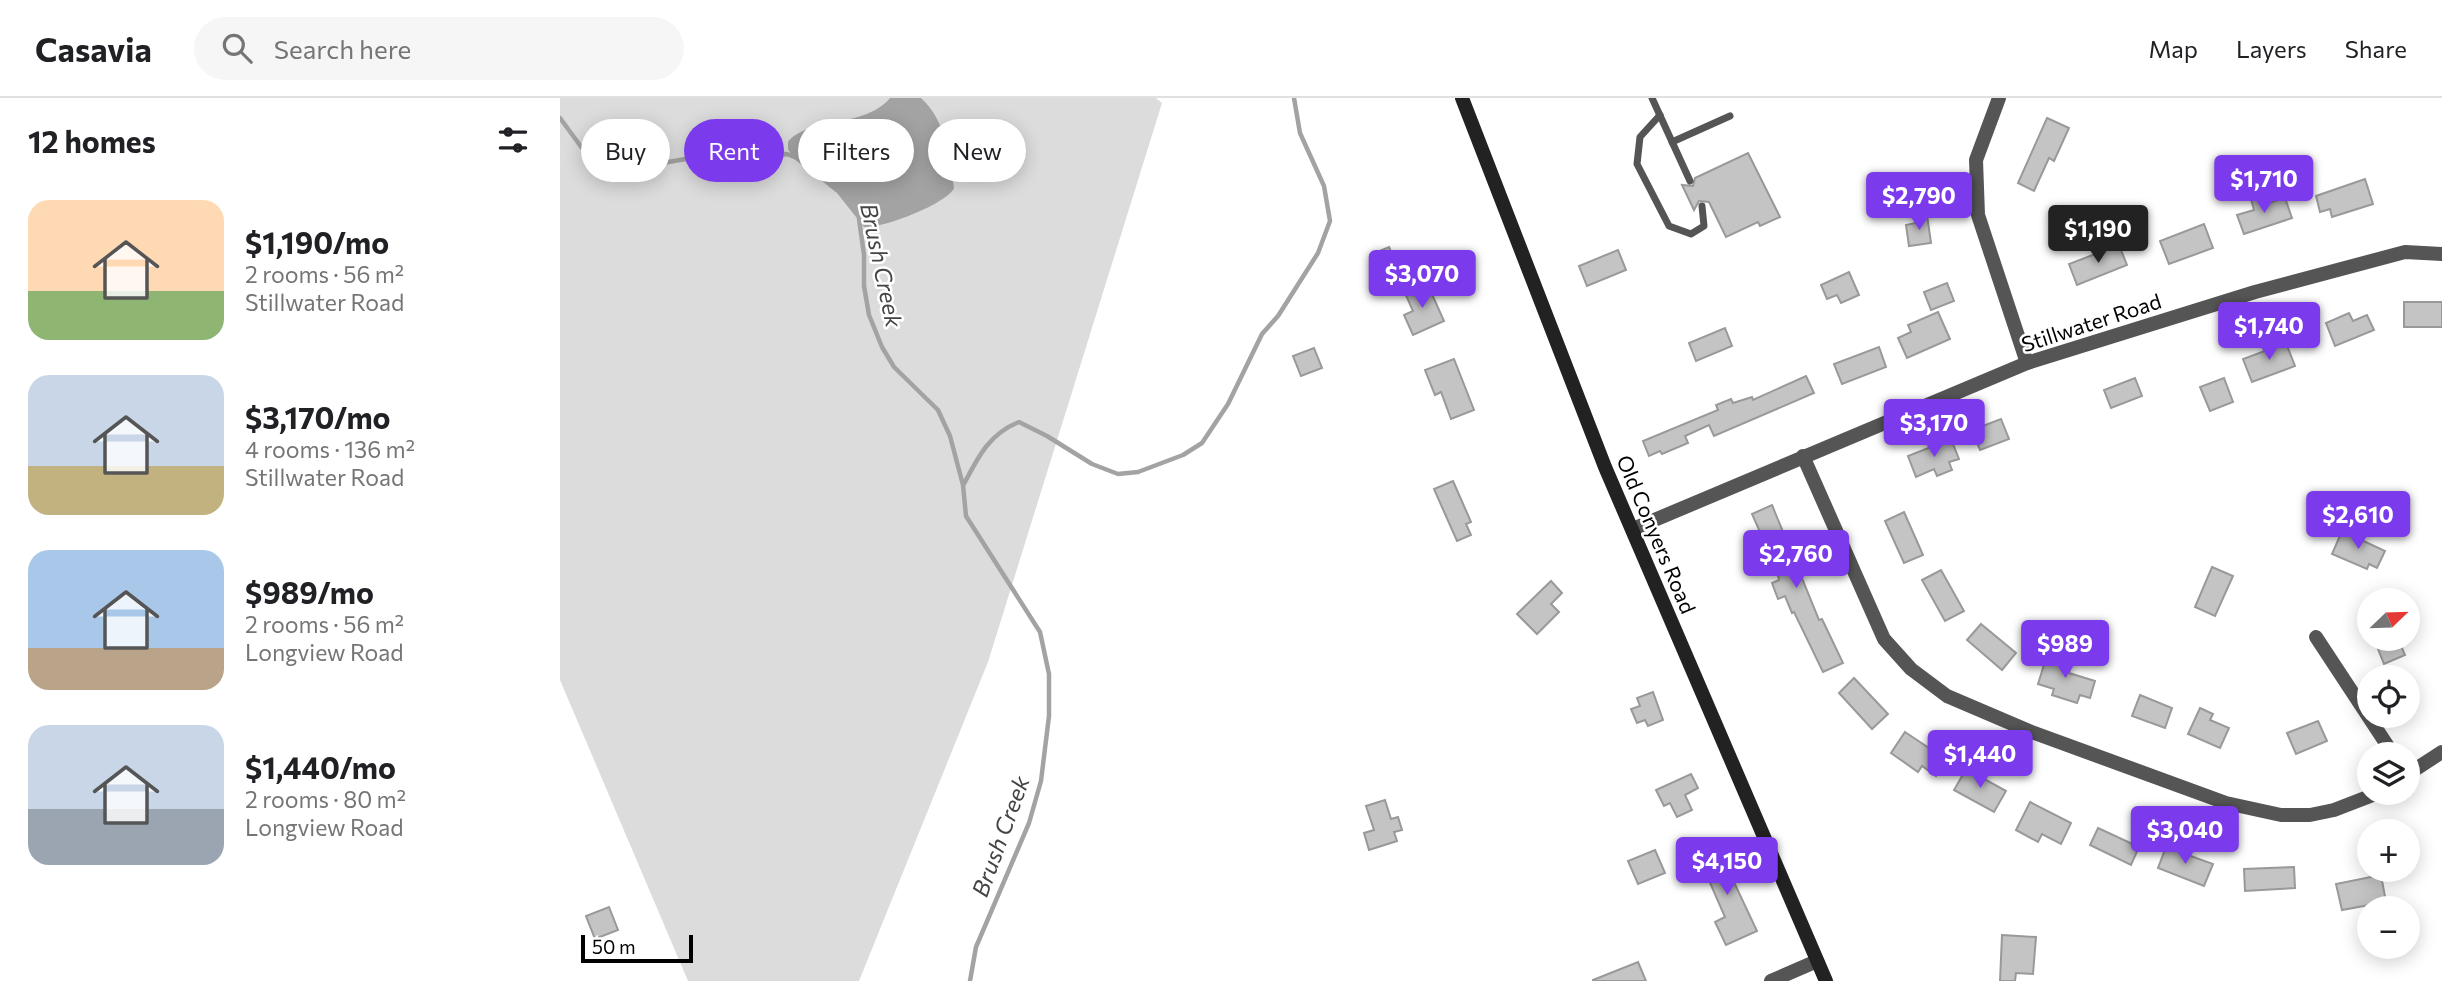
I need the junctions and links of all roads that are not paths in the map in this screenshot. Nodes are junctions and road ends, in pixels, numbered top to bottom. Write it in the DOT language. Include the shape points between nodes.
graph roads {
  1 [pos="1462,98"];
  2 [pos="1652,98"];
  3 [pos="1999,98"];
  4 [pos="1660,115"];
  5 [pos="1730,116"];
  6 [pos="1672,142"];
  7 [pos="1689,181"];
  8 [pos="1702,206"];
  9 [pos="2442,254"];
  10 [pos="2027,363"];
  11 [pos="1802,456"];
  12 [pos="1633,529"];
  13 [pos="2316,638"];
  14 [pos="2385,742"];
  15 [pos="2442,752"];
  16 [pos="2420,766"];
  17 [pos="2357,801"];
  18 [pos="1818,961"];
  19 [pos="1771,981"];
  20 [pos="1826,981"];
  1 -- 12 [label="street, Old Conyers Road"];
  2 -- 4 [label="lane"];
  3 -- 10 [label="street" via="1976,160 1978,215"];
  4 -- 6 [label="lane"];
  4 -- 8 [label="lane" via="1640,136 1637,164 1669,226 1691,234 1704,226"];
  5 -- 6 [label="lane"];
  6 -- 7 [label="lane"];
  9 -- 10 [label="street, Stillwater Road" via="2405,252 2255,292"];
  10 -- 11 [label="street, Stillwater Road"];
  11 -- 12 [label="street, Stillwater Road"];
  11 -- 17 [label="street" via="1884,639 1910,669 1947,696 2226,803 2281,815 2310,815"];
  12 -- 18 [label="street, Old Conyers Road"];
  13 -- 14 [label="street"];
  15 -- 16 [label="street"];
  18 -- 19 [label="street"];
  18 -- 20 [label="street, Old Conyers Road"];
}
